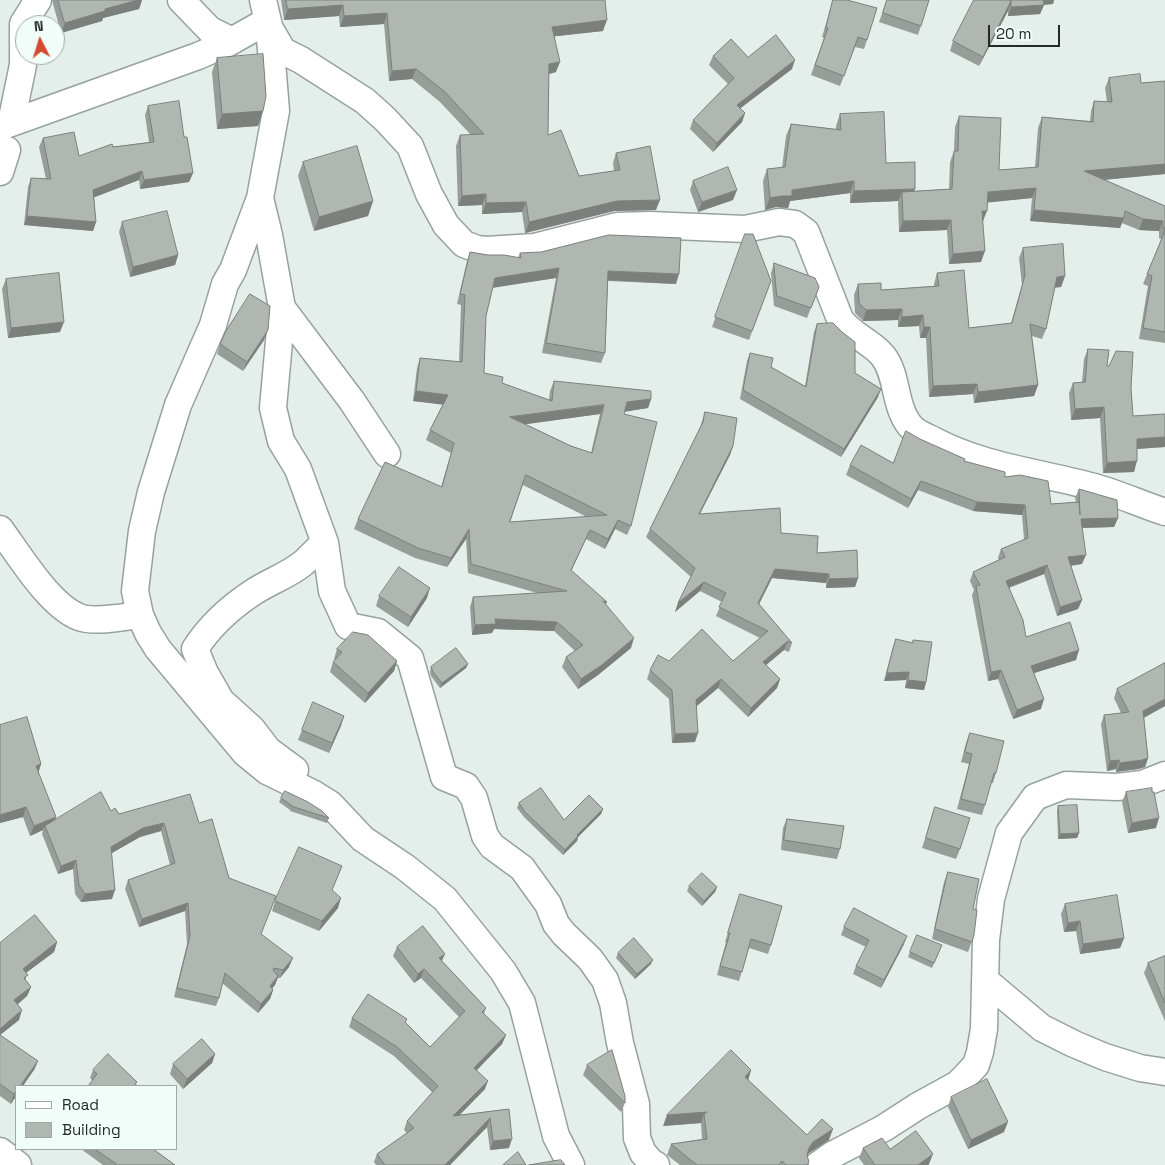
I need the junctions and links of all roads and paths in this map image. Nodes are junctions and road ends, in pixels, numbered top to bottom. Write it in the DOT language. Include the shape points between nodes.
graph roads {
  1 [pos="38,0"];
  2 [pos="181,0"];
  3 [pos="266,16"];
  4 [pos="232,41"];
  5 [pos="4,143"];
  6 [pos="260,198"];
  7 [pos="282,308"];
  8 [pos="387,454"];
  9 [pos="1165,512"];
  10 [pos="0,530"];
  11 [pos="324,543"];
  12 [pos="140,615"];
  13 [pos="295,771"];
  14 [pos="1165,775"];
  15 [pos="986,981"];
  16 [pos="1165,1072"];
  17 [pos="0,1151"];
  18 [pos="18,1165"];
  19 [pos="571,1165"];
  20 [pos="656,1165"];
  21 [pos="818,1165"];
  1 -- 5 [label="street" via="23,24 23,65"];
  2 -- 4 [label="street" via="210,30"];
  3 -- 4 [label="street"];
  3 -- 6 [label="street" via="276,111"];
  3 -- 9 [label="street" via="283,51 365,101 410,146 428,194 446,225 464,244 486,250 534,247 617,226 745,229 779,222 795,224 806,232 844,326 879,351 887,362 902,413 915,430 943,446 975,457 1091,486"];
  4 -- 5 [label="street" via="145,76"];
  6 -- 7 [label="street"];
  6 -- 12 [label="street" via="225,284 213,325 178,404 151,492 137,566 135,591"];
  7 -- 8 [label="street" via="352,401"];
  7 -- 11 [label="street" via="273,408 281,441 298,470"];
  10 -- 12 [label="street" via="56,603 80,618 103,620"];
  11 -- 13 [label="street" via="303,564 253,593 229,612 205,633 195,649 221,701 252,729 268,750"];
  11 -- 20 [label="street" via="332,591 348,626 378,632 410,658 444,777 466,786 474,798 485,836 492,846 522,868 548,904 556,924 606,980 636,1104 638,1138 643,1153"];
  12 -- 19 [label="street" via="158,649 245,753 267,771 330,804 363,839 445,899 503,970 522,1003 556,1136"];
  14 -- 15 [label="street" via="1142,784 1117,788 1066,785 1035,797 1010,833 991,900 986,940"];
  15 -- 16 [label="street" via="1042,1028 1105,1056 1140,1068"];
  15 -- 21 [label="street" via="984,1029 976,1065 958,1084"];
  17 -- 18 [label="street"];
}
